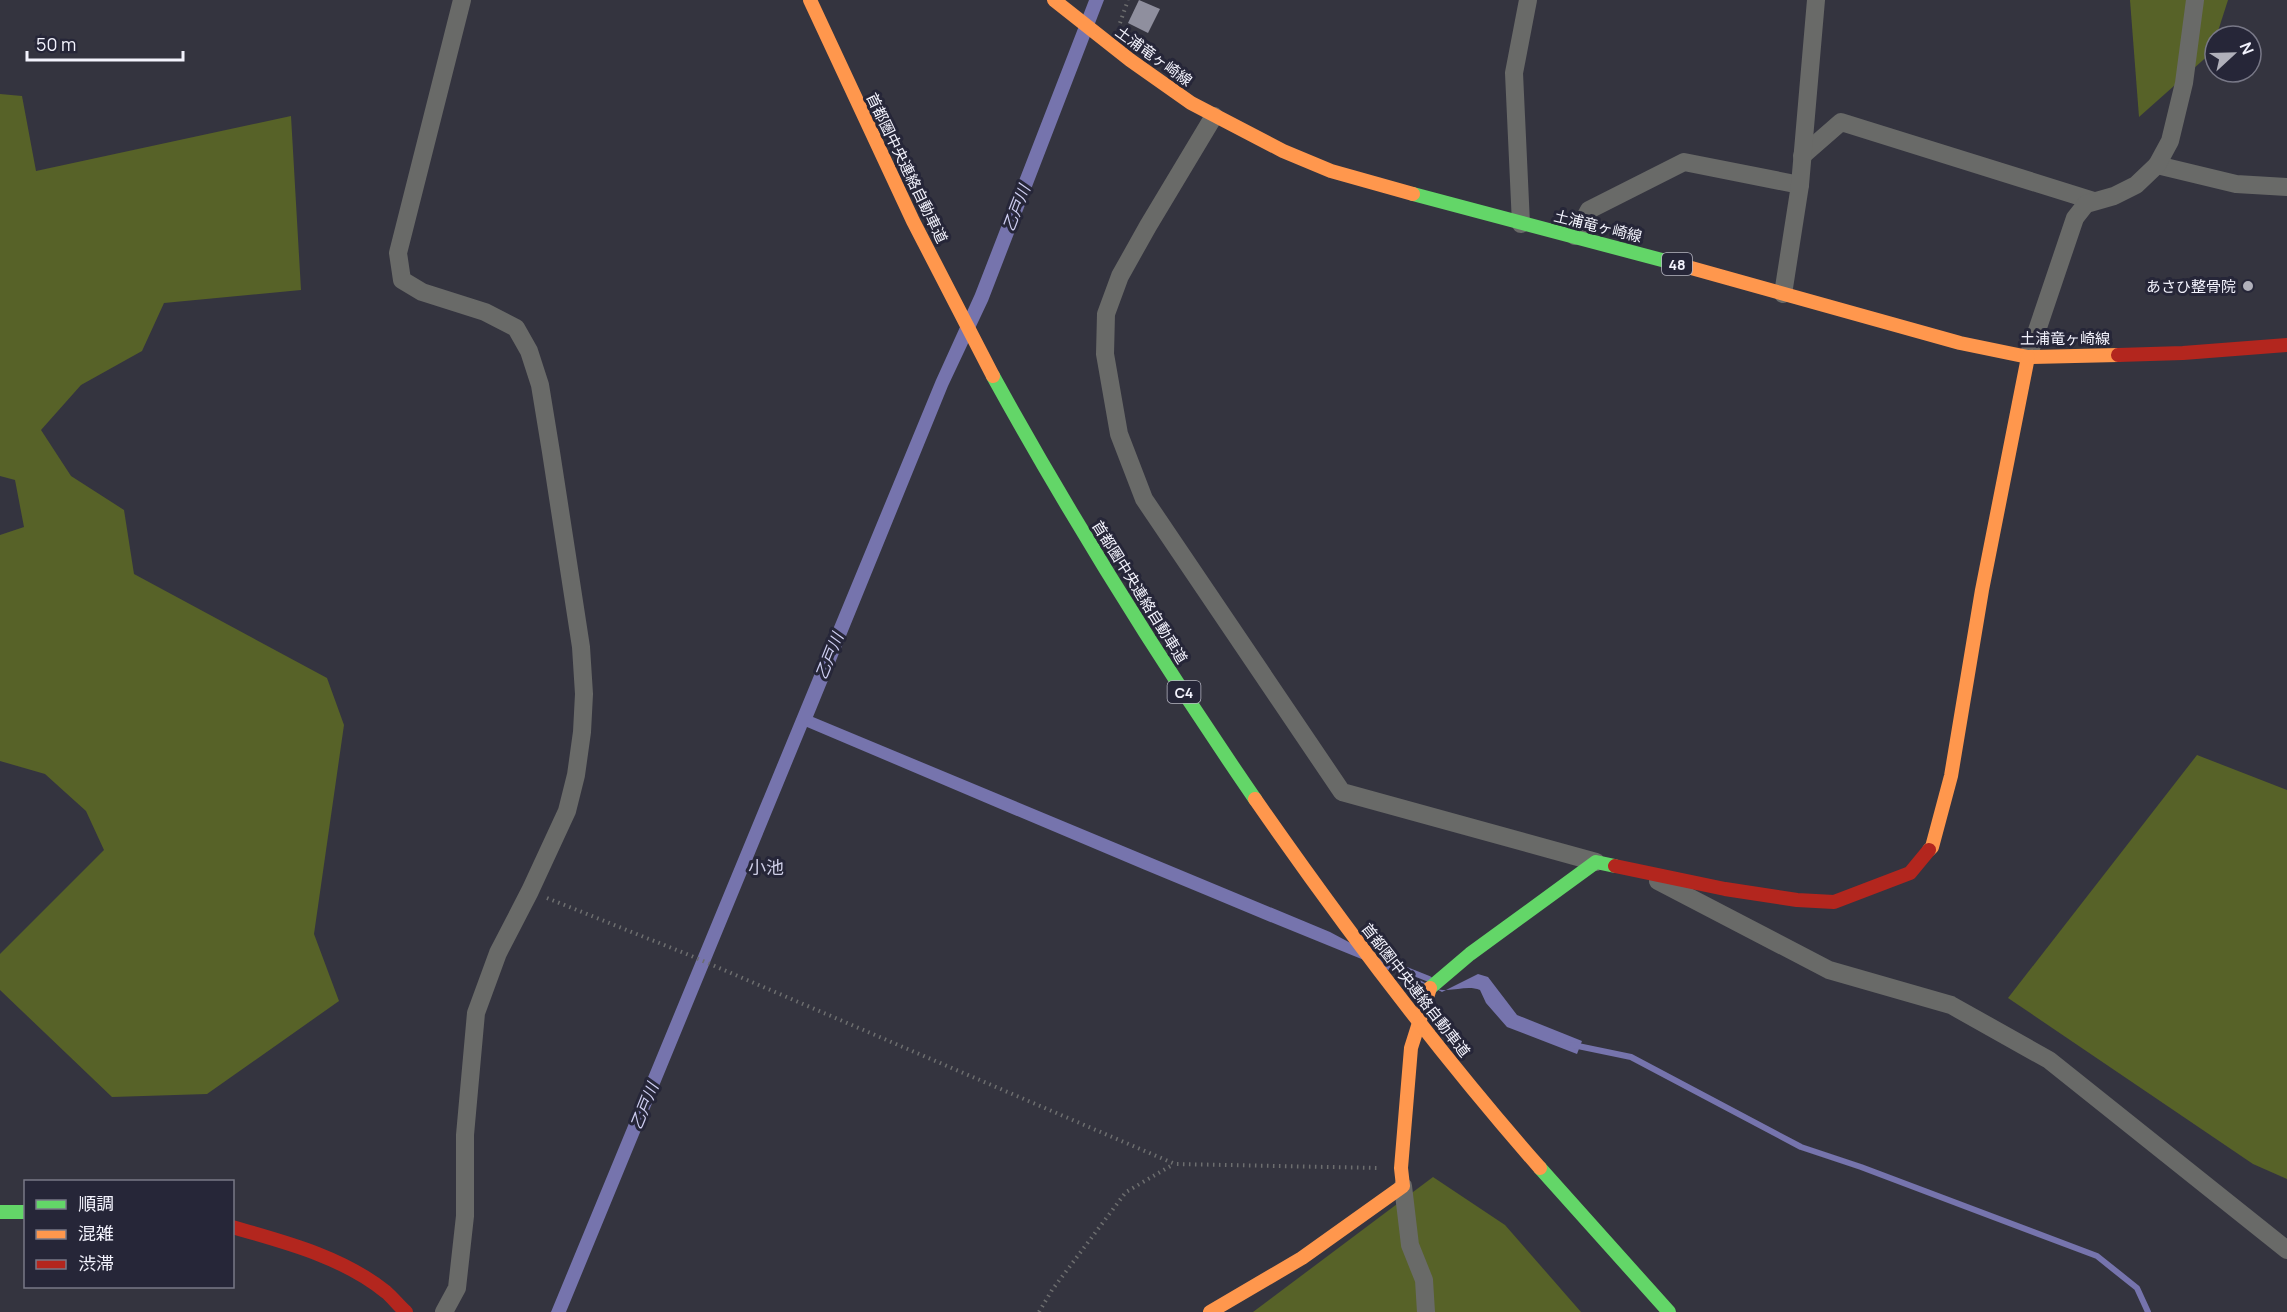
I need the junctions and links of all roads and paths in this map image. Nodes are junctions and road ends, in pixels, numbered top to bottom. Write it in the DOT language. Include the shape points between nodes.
graph roads {
  1 [pos="462,0"];
  2 [pos="810,0"];
  3 [pos="1054,0"];
  4 [pos="1528,0"];
  5 [pos="1815,0"];
  6 [pos="2195,0"];
  7 [pos="1214,116"];
  8 [pos="1802,156"];
  9 [pos="2157,165"];
  10 [pos="1800,185"];
  11 [pos="2287,187"];
  12 [pos="2094,201"];
  13 [pos="1521,225"];
  14 [pos="1575,236"];
  15 [pos="1783,294"];
  16 [pos="2287,345"];
  17 [pos="2028,357"];
  18 [pos="1596,862"];
  19 [pos="1641,872"];
  20 [pos="530,891"];
  21 [pos="1175,1164"];
  22 [pos="1402,1177"];
  23 [pos="0,1212"];
  24 [pos="24,1212"];
  25 [pos="234,1228"];
  26 [pos="2287,1250"];
  27 [pos="406,1312"];
  28 [pos="444,1312"];
  29 [pos="1039,1312"];
  30 [pos="1210,1312"];
  31 [pos="1426,1312"];
  32 [pos="1669,1312"];
  1 -- 20 [label="street" via="398,253 402,280 422,292 485,312 516,328 529,351 540,385 581,647 584,694 576,775 567,811"];
  2 -- 32 [label="main road, 首都圏中央連絡自動車道 / C4, bridge" via="867,128 951,296 1039,458 1188,698 1315,885 1462,1076"];
  3 -- 7 [label="main road, 土浦竜ヶ崎線 / 48" via="1166,87"];
  4 -- 13 [label="street" via="1514,73"];
  5 -- 8 [label="street"];
  6 -- 9 [label="street" via="2184,83 2170,141"];
  7 -- 13 [label="main road, 土浦竜ヶ崎線 / 48" via="1331,171"];
  7 -- 18 [label="street" via="1120,276 1106,315 1105,354 1119,434 1144,499 1342,792"];
  8 -- 10 [label="street"];
  8 -- 12 [label="street" via="1841,122"];
  9 -- 11 [label="street" via="2236,184"];
  9 -- 12 [label="street" via="2136,185"];
  10 -- 14 [label="street" via="1684,162 1589,210"];
  10 -- 15 [label="street"];
  12 -- 17 [label="street" via="2086,204 2075,218"];
  13 -- 14 [label="main road, 土浦竜ヶ崎線 / 48"];
  14 -- 15 [label="main road, 土浦竜ヶ崎線 / 48"];
  15 -- 17 [label="main road, 土浦竜ヶ崎線 / 48" via="1960,343"];
  16 -- 17 [label="main road, 土浦竜ヶ崎線 / 48" via="2183,353"];
  17 -- 19 [label="main road" via="1982,590 1951,776 1932,847 1911,873 1834,902 1725,889"];
  18 -- 19 [label="main road"];
  18 -- 22 [label="main road" via="1470,954 1429,989 1411,1048"];
  19 -- 26 [label="street" via="1829,970 1952,1005 2049,1060"];
  20 -- 21 [label="path" via="689,955"];
  20 -- 28 [label="street" via="498,952 476,1013 465,1135 464,1227 457,1288"];
  21 -- 22 [label="path"];
  21 -- 29 [label="path" via="1126,1192"];
  22 -- 30 [label="main road" via="1302,1258"];
  22 -- 31 [label="street" via="1410,1245 1424,1280"];
  23 -- 24 [label="main road"];
  25 -- 27 [label="main road" via="281,1240 342,1265 386,1292"];
}
